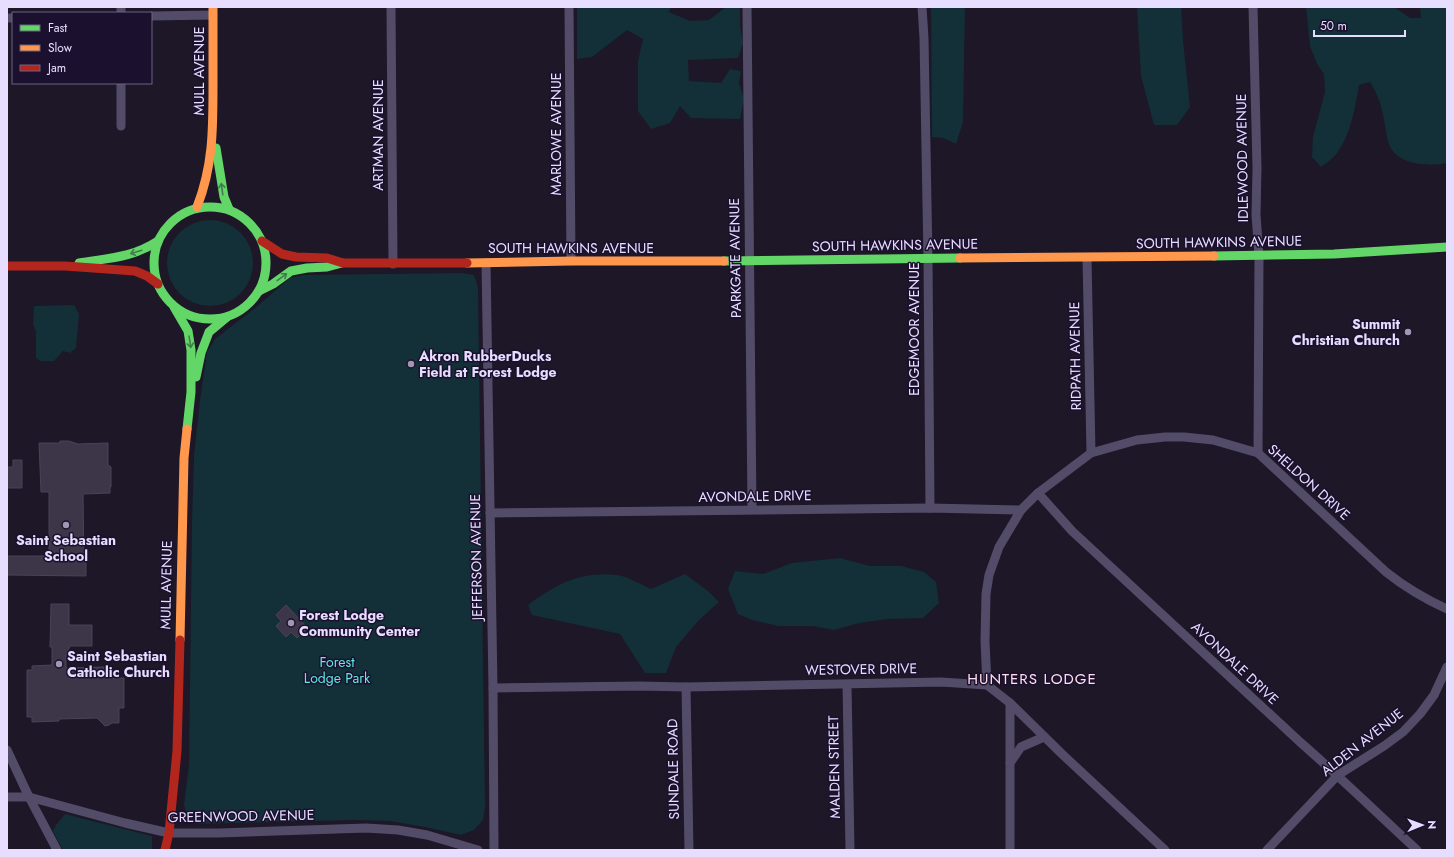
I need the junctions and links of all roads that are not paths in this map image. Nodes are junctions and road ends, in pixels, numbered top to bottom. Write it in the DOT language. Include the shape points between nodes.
graph roads {
  1 [pos="391,7"];
  2 [pos="569,7"];
  3 [pos="747,7"];
  4 [pos="922,7"];
  5 [pos="1253,7"];
  6 [pos="213,11"];
  7 [pos="152,16"];
  8 [pos="121,84"];
  9 [pos="121,126"];
  10 [pos="214,134"];
  11 [pos="197,207"];
  12 [pos="229,210"];
  13 [pos="158,241"];
  14 [pos="262,241"];
  15 [pos="1447,247"];
  16 [pos="1259,256"];
  17 [pos="1087,258"];
  18 [pos="928,259"];
  19 [pos="571,260"];
  20 [pos="750,261"];
  21 [pos="343,263"];
  22 [pos="486,263"];
  23 [pos="393,264"];
  24 [pos="7,266"];
  25 [pos="65,266"];
  26 [pos="158,284"];
  27 [pos="259,291"];
  28 [pos="174,307"];
  29 [pos="227,317"];
  30 [pos="191,392"];
  31 [pos="1091,453"];
  32 [pos="1258,453"];
  33 [pos="1038,494"];
  34 [pos="930,508"];
  35 [pos="752,510"];
  36 [pos="1021,510"];
  37 [pos="490,513"];
  38 [pos="1447,609"];
  39 [pos="1447,667"];
  40 [pos="847,685"];
  41 [pos="987,685"];
  42 [pos="686,687"];
  43 [pos="493,688"];
  44 [pos="1010,702"];
  45 [pos="1044,737"];
  46 [pos="7,750"];
  47 [pos="1010,763"];
  48 [pos="1338,775"];
  49 [pos="29,796"];
  50 [pos="7,797"];
  51 [pos="169,833"];
  52 [pos="57,850"];
  53 [pos="165,850"];
  54 [pos="478,850"];
  55 [pos="494,850"];
  56 [pos="689,850"];
  57 [pos="850,850"];
  58 [pos="1010,850"];
  59 [pos="1165,850"];
  60 [pos="1267,850"];
  61 [pos="1417,850"];
  1 -- 23 [label="street, ARTMAN AVENUE"];
  2 -- 19 [label="street, MARLOWE AVENUE"];
  3 -- 20 [label="street, PARKGATE AVENUE"];
  4 -- 18 [label="street, EDGEMOOR AVENUE"];
  5 -- 16 [label="street, IDLEWOOD AVENUE" via="1256,215"];
  6 -- 7 [label="street"];
  6 -- 10 [label="main road, MULL AVENUE"];
  8 -- 9 [label="street"];
  10 -- 11 [label="main road, MULL AVENUE" via="210,167"];
  12 -- 10 [label="main road, MULL AVENUE, one-way" via="224,197"];
  11 -- 12 [label="main road" via="214,206"];
  11 -- 13 [label="main road" via="173,220"];
  12 -- 14 [label="main road" via="243,217"];
  13 -- 25 [label="main road, one-way" via="141,252"];
  13 -- 26 [label="main road" via="153,263"];
  14 -- 21 [label="main road, SOUTH HAWKINS AVENUE" via="282,254 327,258"];
  14 -- 27 [label="main road" via="266,266"];
  15 -- 16 [label="main road, SOUTH HAWKINS AVENUE"];
  16 -- 17 [label="main road, SOUTH HAWKINS AVENUE"];
  16 -- 32 [label="street, IDLEWOOD AVENUE"];
  17 -- 18 [label="main road, SOUTH HAWKINS AVENUE"];
  17 -- 31 [label="street, RIDPATH AVENUE"];
  18 -- 20 [label="main road, SOUTH HAWKINS AVENUE"];
  18 -- 34 [label="street, EDGEMOOR AVENUE"];
  19 -- 20 [label="main road, SOUTH HAWKINS AVENUE"];
  19 -- 22 [label="main road, SOUTH HAWKINS AVENUE"];
  20 -- 35 [label="street, PARKGATE AVENUE"];
  21 -- 23 [label="main road, SOUTH HAWKINS AVENUE"];
  27 -- 21 [label="main road, SOUTH HAWKINS AVENUE, one-way" via="290,271"];
  22 -- 23 [label="main road, SOUTH HAWKINS AVENUE"];
  22 -- 37 [label="street, JEFFERSON AVENUE"];
  24 -- 25 [label="main road"];
  25 -- 26 [label="main road" via="135,271"];
  26 -- 28 [label="main road"];
  27 -- 29 [label="main road" via="239,311"];
  28 -- 29 [label="main road" via="199,318"];
  28 -- 30 [label="main road, MULL AVENUE, one-way" via="188,331 191,350"];
  29 -- 30 [label="main road, MULL AVENUE" via="209,332"];
  30 -- 51 [label="main road, MULL AVENUE" via="184,458 177,751"];
  31 -- 32 [label="street, SHELDON DRIVE" via="1137,440 1184,436 1213,440"];
  31 -- 33 [label="street, SHELDON DRIVE"];
  32 -- 38 [label="street, SHELDON DRIVE" via="1386,572 1421,597"];
  33 -- 36 [label="street, SHELDON DRIVE"];
  33 -- 48 [label="street, AVONDALE DRIVE" via="1072,531"];
  34 -- 35 [label="street, AVONDALE DRIVE"];
  34 -- 36 [label="street, AVONDALE DRIVE"];
  35 -- 37 [label="street, AVONDALE DRIVE"];
  36 -- 41 [label="street, SHELDON DRIVE" via="999,547 989,575 985,641"];
  37 -- 43 [label="street, JEFFERSON AVENUE"];
  39 -- 48 [label="street, ALDEN AVENUE" via="1434,695 1403,732"];
  40 -- 41 [label="street, WESTOVER DRIVE" via="941,682"];
  40 -- 42 [label="street, WESTOVER DRIVE"];
  40 -- 57 [label="street, MALDEN STREET"];
  41 -- 44 [label="street"];
  42 -- 43 [label="street, WESTOVER DRIVE"];
  42 -- 56 [label="street, SUNDALE ROAD"];
  43 -- 55 [label="street, JEFFERSON AVENUE"];
  44 -- 45 [label="street"];
  44 -- 47 [label="street"];
  45 -- 47 [label="street" via="1021,747"];
  45 -- 59 [label="street"];
  46 -- 49 [label="street"];
  47 -- 58 [label="street"];
  48 -- 60 [label="street, ALDEN AVENUE"];
  48 -- 61 [label="street, AVONDALE DRIVE"];
  49 -- 50 [label="street, GREENWOOD AVENUE"];
  49 -- 51 [label="street, GREENWOOD AVENUE"];
  49 -- 52 [label="street"];
  51 -- 53 [label="main road, MULL AVENUE"];
  51 -- 54 [label="street, GREENWOOD AVENUE" via="366,828 427,835"];
}
